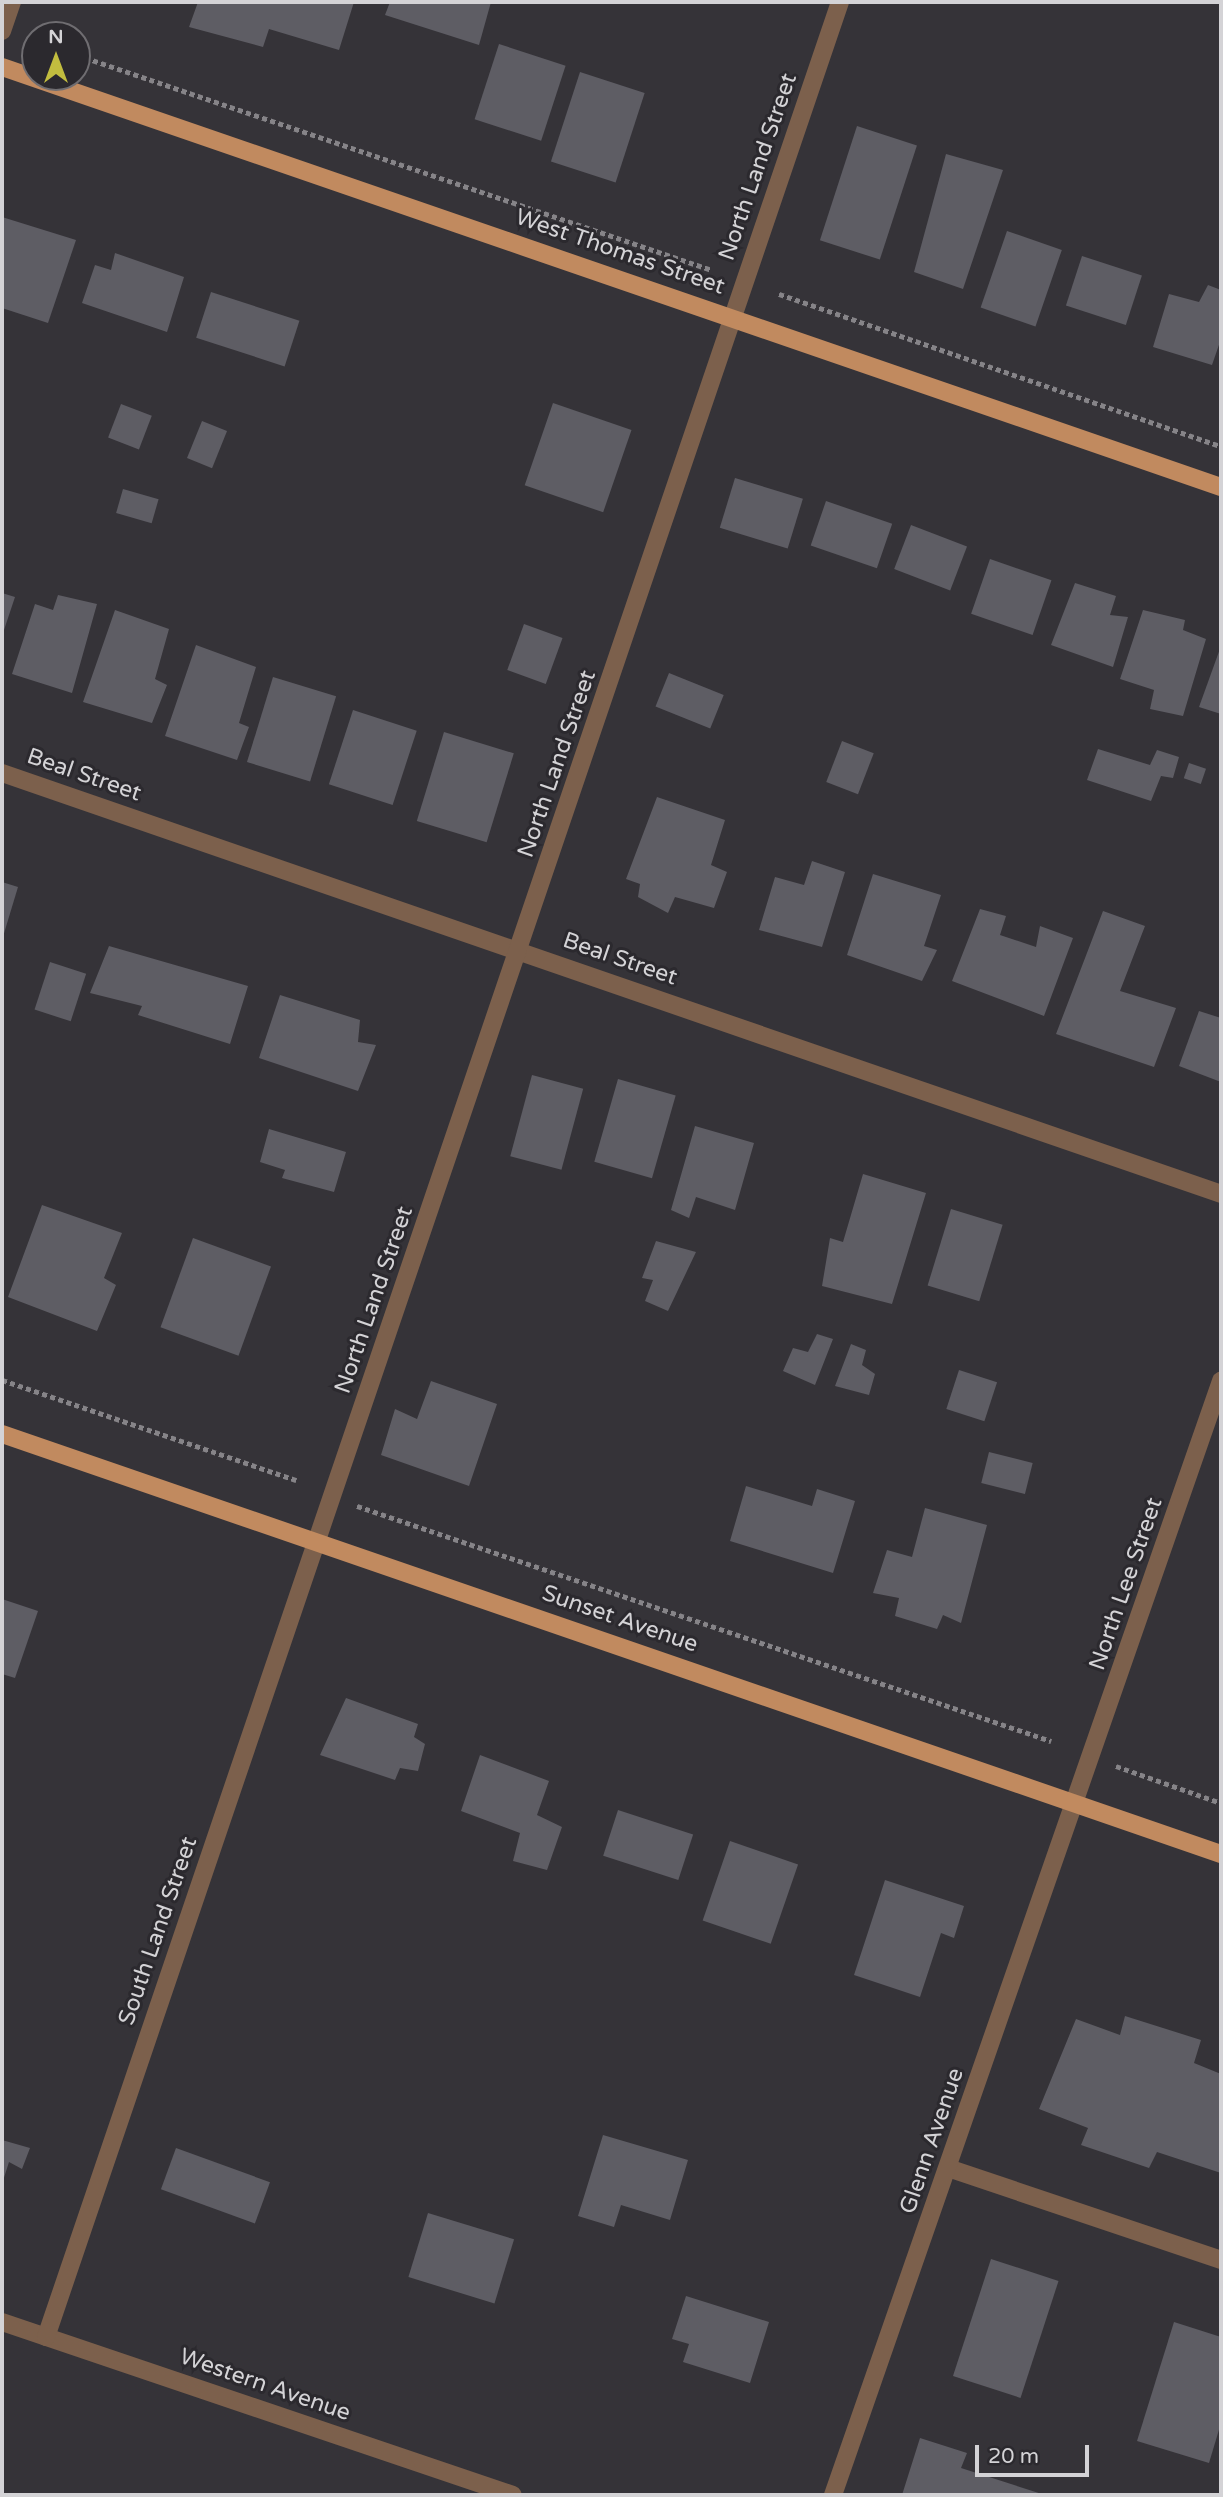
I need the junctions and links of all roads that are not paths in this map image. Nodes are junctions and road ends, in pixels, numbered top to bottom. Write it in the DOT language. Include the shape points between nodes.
graph roads {
  1 [pos="12,2"];
  2 [pos="840,2"];
  3 [pos="2,31"];
  4 [pos="2,67"];
  5 [pos="733,317"];
  6 [pos="1221,487"];
  7 [pos="2,773"];
  8 [pos="520,950"];
  9 [pos="1221,1194"];
  10 [pos="1221,1381"];
  11 [pos="2,1434"];
  12 [pos="317,1540"];
  13 [pos="1077,1803"];
  14 [pos="1221,1854"];
  15 [pos="948,2168"];
  16 [pos="1221,2260"];
  17 [pos="2,2322"];
  18 [pos="46,2337"];
  19 [pos="513,2495"];
  20 [pos="833,2495"];
  1 -- 3 [label="street"];
  2 -- 5 [label="street, North Land Street"];
  4 -- 5 [label="main road, West Thomas Street"];
  5 -- 6 [label="main road, West Thomas Street"];
  5 -- 8 [label="street, North Land Street"];
  7 -- 8 [label="street, Beal Street"];
  8 -- 9 [label="street, Beal Street"];
  8 -- 12 [label="street, North Land Street"];
  10 -- 13 [label="street, North Lee Street"];
  11 -- 12 [label="main road, Sunset Avenue"];
  12 -- 13 [label="main road, Sunset Avenue"];
  12 -- 18 [label="street, South Land Street"];
  13 -- 14 [label="main road, Sunset Avenue"];
  13 -- 15 [label="street, Glenn Avenue"];
  15 -- 16 [label="street"];
  15 -- 20 [label="street, Glenn Avenue"];
  17 -- 18 [label="street, Western Avenue"];
  18 -- 19 [label="street, Western Avenue"];
}
